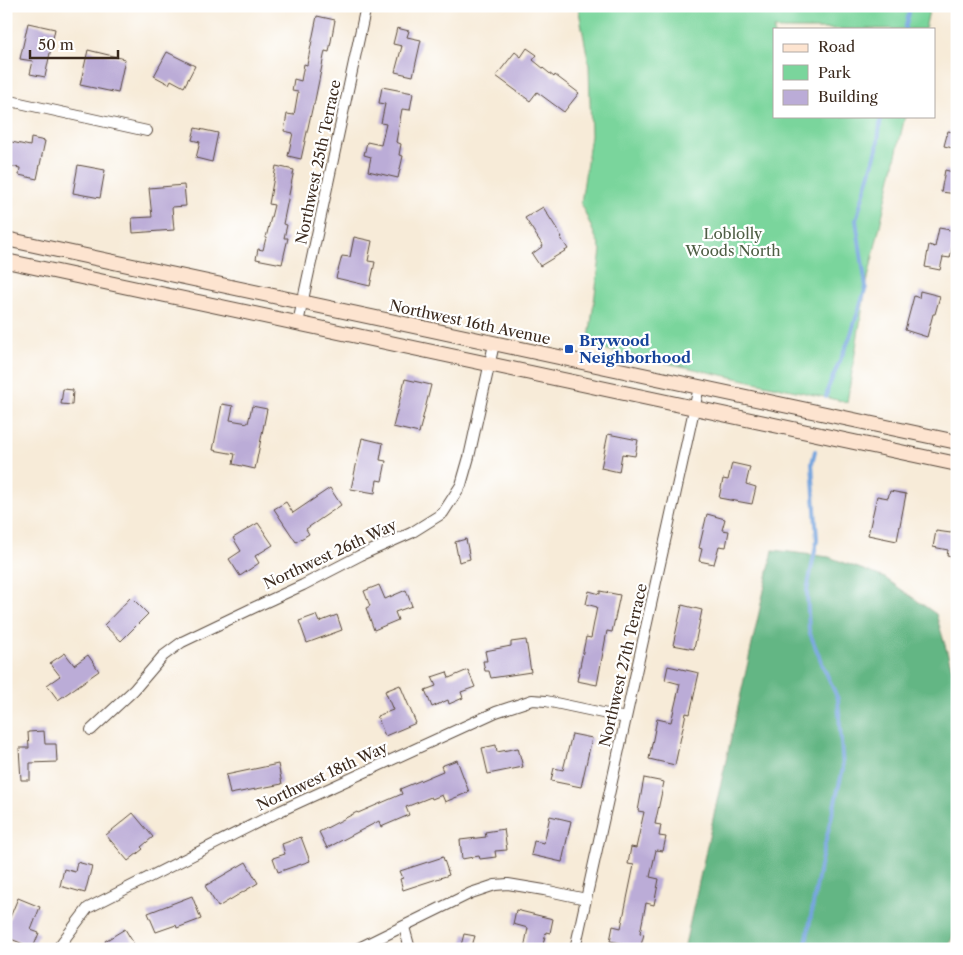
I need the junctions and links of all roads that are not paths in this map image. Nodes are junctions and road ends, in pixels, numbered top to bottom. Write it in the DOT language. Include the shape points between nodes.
graph roads {
  1 [pos="366,6"];
  2 [pos="6,100"];
  3 [pos="147,131"];
  4 [pos="6,239"];
  5 [pos="95,258"];
  6 [pos="6,261"];
  7 [pos="90,279"];
  8 [pos="303,303"];
  9 [pos="298,323"];
  10 [pos="494,344"];
  11 [pos="490,364"];
  12 [pos="699,387"];
  13 [pos="696,407"];
  14 [pos="914,433"];
  15 [pos="957,442"];
  16 [pos="910,453"];
  17 [pos="957,464"];
  18 [pos="626,718"];
  19 [pos="91,730"];
  20 [pos="586,899"];
  21 [pos="404,926"];
  22 [pos="59,949"];
  23 [pos="357,949"];
  24 [pos="410,949"];
  25 [pos="575,949"];
  1 -- 8 [label="street, Northwest 25th Terrace"];
  2 -- 3 [label="street"];
  4 -- 5 [label="main road, Northwest 16th Avenue"];
  5 -- 7 [label="main road"];
  5 -- 8 [label="main road, Northwest 16th Avenue"];
  6 -- 7 [label="main road"];
  7 -- 9 [label="main road"];
  8 -- 9 [label="street, Northwest 25th Terrace"];
  8 -- 10 [label="main road, Northwest 16th Avenue"];
  9 -- 11 [label="main road"];
  10 -- 11 [label="street, Northwest 26th Way"];
  10 -- 12 [label="main road, Northwest 16th Avenue"];
  11 -- 13 [label="main road"];
  11 -- 19 [label="street, Northwest 26th Way" via="461,484 443,513 411,533 182,642 163,656 134,690"];
  12 -- 13 [label="street, Northwest 27th Terrace"];
  12 -- 14 [label="main road, Northwest 16th Avenue"];
  13 -- 16 [label="main road"];
  13 -- 18 [label="street, Northwest 27th Terrace"];
  14 -- 15 [label="main road, Northwest 16th Avenue"];
  14 -- 16 [label="main road"];
  16 -- 17 [label="main road"];
  18 -- 20 [label="street, Northwest 27th Terrace"];
  18 -- 22 [label="street, Northwest 18th Way" via="532,700 496,712 280,811 88,908"];
  20 -- 21 [label="street" via="495,884"];
  20 -- 25 [label="street, Northwest 27th Terrace"];
  21 -- 23 [label="street"];
  21 -- 24 [label="street"];
}
